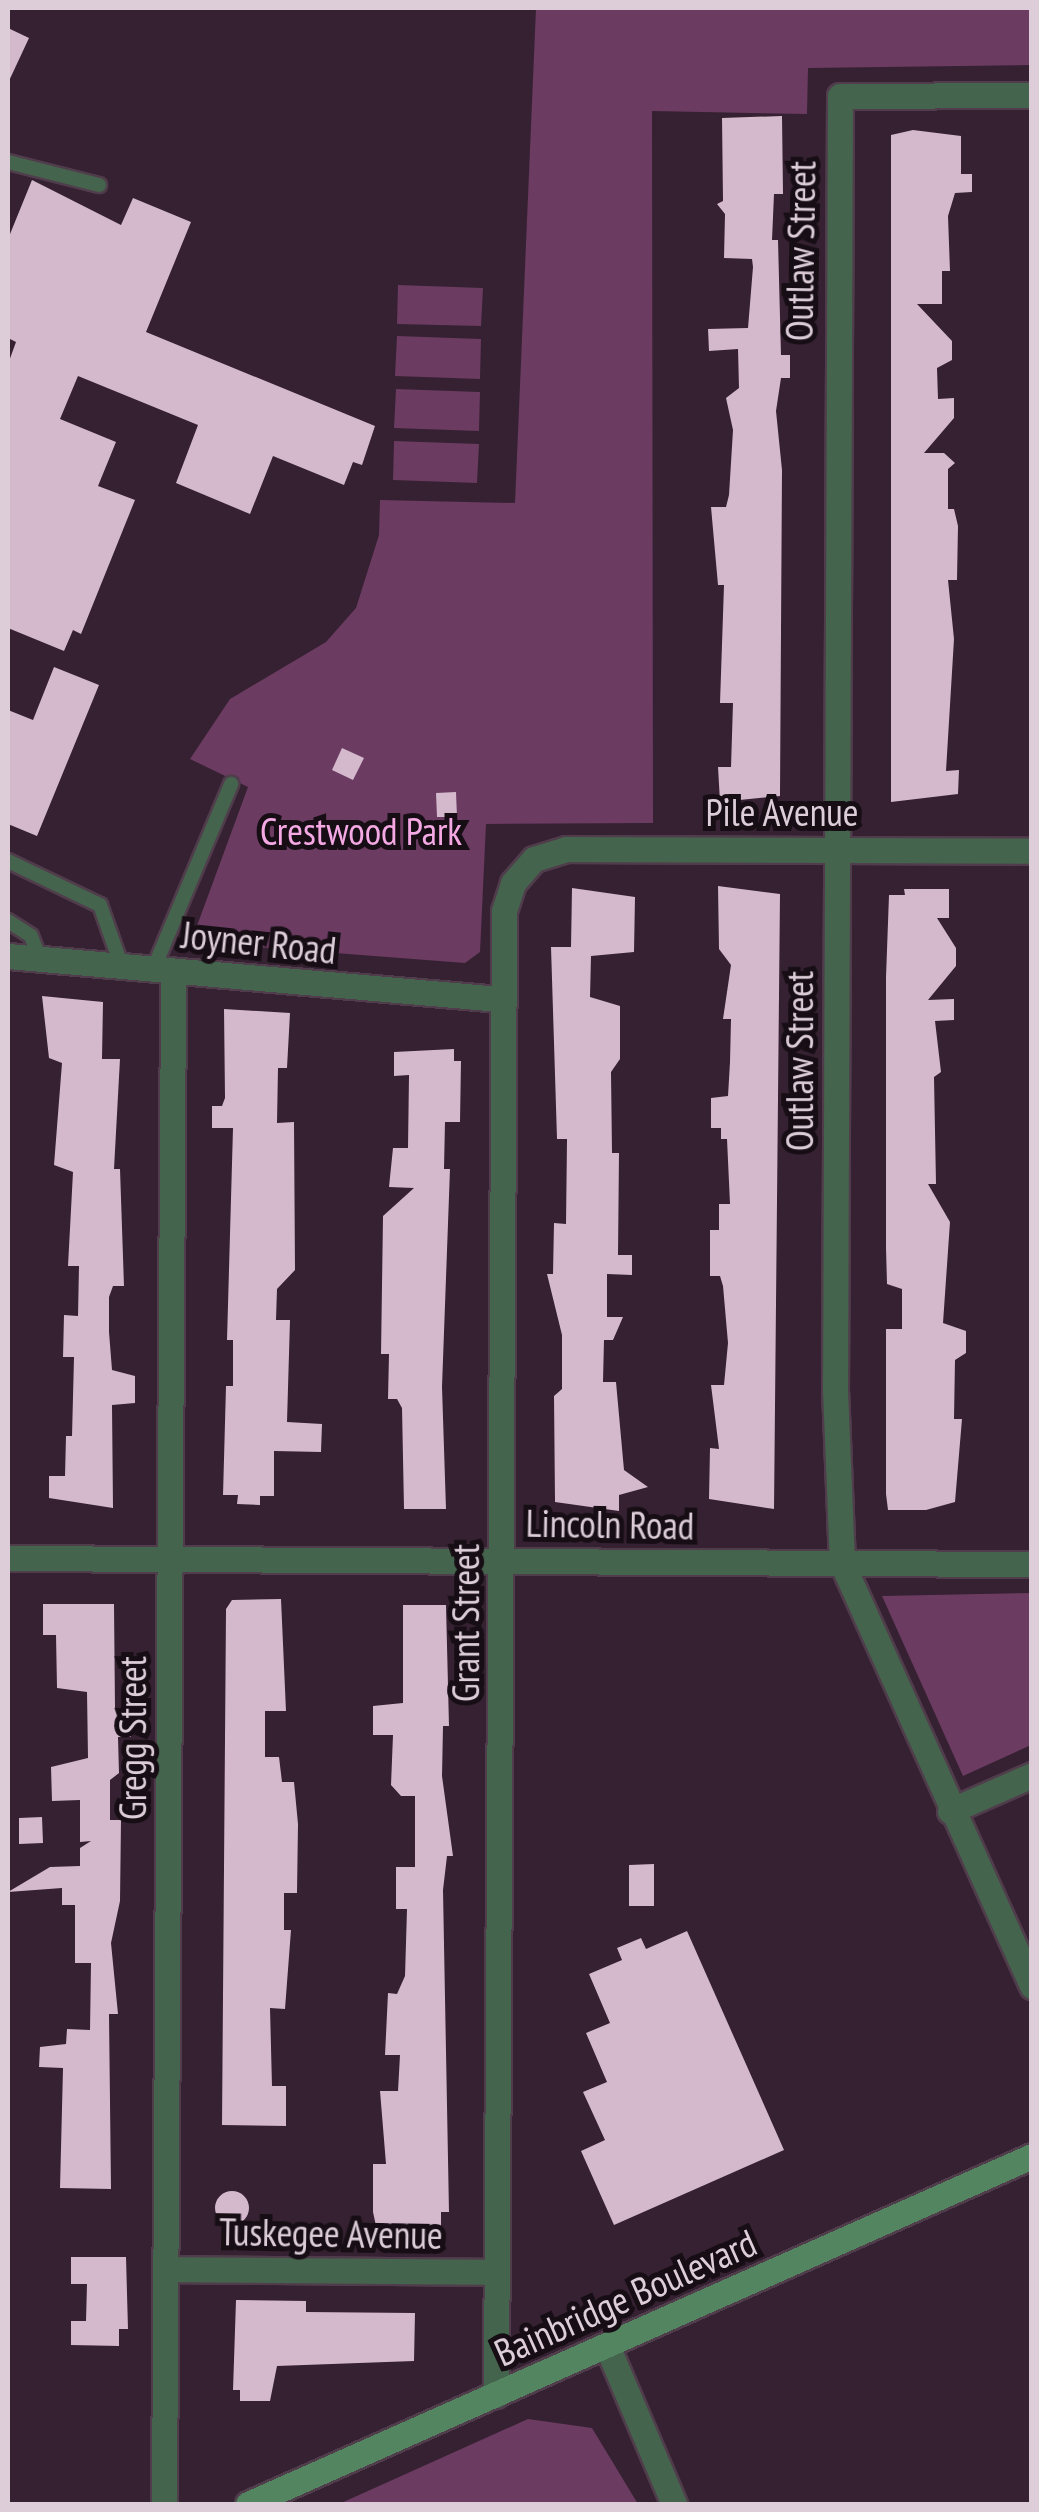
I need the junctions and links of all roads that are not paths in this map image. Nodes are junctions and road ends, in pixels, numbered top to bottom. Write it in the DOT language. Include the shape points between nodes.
graph roads {
  1 [pos="1032,94"];
  2 [pos="8,162"];
  3 [pos="99,185"];
  4 [pos="231,784"];
  5 [pos="837,850"];
  6 [pos="1032,850"];
  7 [pos="534,859"];
  8 [pos="8,861"];
  9 [pos="8,921"];
  10 [pos="8,956"];
  11 [pos="40,959"];
  12 [pos="122,967"];
  13 [pos="163,971"];
  14 [pos="504,999"];
  15 [pos="8,1558"];
  16 [pos="170,1560"];
  17 [pos="503,1560"];
  18 [pos="842,1563"];
  19 [pos="1032,1564"];
  20 [pos="1032,1775"];
  21 [pos="950,1811"];
  22 [pos="1032,1986"];
  23 [pos="1032,2156"];
  24 [pos="166,2268"];
  25 [pos="496,2272"];
  26 [pos="608,2346"];
  27 [pos="496,2396"];
  28 [pos="164,2504"];
  29 [pos="248,2504"];
  30 [pos="674,2504"];
  1 -- 5 [label="street, Outlaw Street" via="840,96"];
  2 -- 3 [label="lane"];
  4 -- 13 [label="lane"];
  5 -- 6 [label="street, Pile Avenue"];
  5 -- 7 [label="street, Pile Avenue" via="566,849"];
  5 -- 18 [label="street, Outlaw Street" via="835,1389"];
  7 -- 14 [label="street, Grant Street" via="514,883 504,911"];
  8 -- 12 [label="lane" via="100,905"];
  9 -- 11 [label="lane" via="31,936"];
  10 -- 11 [label="street, Joyner Road"];
  11 -- 12 [label="street, Joyner Road"];
  12 -- 13 [label="street, Joyner Road"];
  13 -- 14 [label="street, Joyner Road"];
  13 -- 16 [label="street, Gregg Street"];
  14 -- 17 [label="street, Grant Street"];
  15 -- 16 [label="street, Lincoln Road"];
  16 -- 17 [label="street, Lincoln Road"];
  16 -- 24 [label="street, Gregg Street"];
  17 -- 18 [label="street, Lincoln Road"];
  17 -- 25 [label="street, Grant Street"];
  18 -- 19 [label="street, Lincoln Road"];
  18 -- 21 [label="street, Outlaw Street"];
  20 -- 21 [label="street"];
  21 -- 22 [label="street, Outlaw Street"];
  23 -- 26 [label="main road, Bainbridge Boulevard"];
  24 -- 25 [label="street, Tuskegee Avenue"];
  24 -- 28 [label="street, Gregg Street"];
  25 -- 27 [label="street, Grant Street"];
  26 -- 27 [label="main road, Bainbridge Boulevard"];
  26 -- 30 [label="street"];
  27 -- 29 [label="main road, Bainbridge Boulevard"];
}
